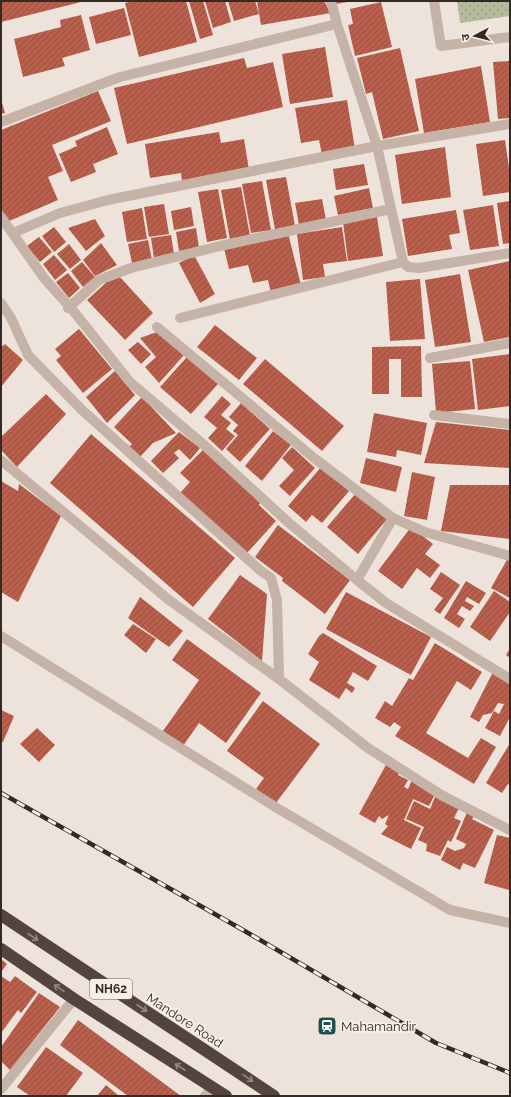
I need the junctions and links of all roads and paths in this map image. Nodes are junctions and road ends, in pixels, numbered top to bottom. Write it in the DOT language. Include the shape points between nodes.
graph roads {
  1 [pos="331,1"];
  2 [pos="434,1"];
  3 [pos="337,24"];
  4 [pos="510,37"];
  5 [pos="1,122"];
  6 [pos="510,124"];
  7 [pos="377,146"];
  8 [pos="391,209"];
  9 [pos="1,217"];
  10 [pos="13,233"];
  11 [pos="510,253"];
  12 [pos="403,262"];
  13 [pos="1,303"];
  14 [pos="68,308"];
  15 [pos="180,318"];
  16 [pos="157,327"];
  17 [pos="510,343"];
  18 [pos="430,358"];
  19 [pos="434,415"];
  20 [pos="510,424"];
  21 [pos="1,460"];
  22 [pos="393,518"];
  23 [pos="510,556"];
  24 [pos="357,580"];
  25 [pos="1,636"];
  26 [pos="510,678"];
  27 [pos="279,679"];
  28 [pos="510,830"];
  29 [pos="1,915"];
  30 [pos="510,923"];
  31 [pos="1,949"];
  32 [pos="74,999"];
  33 [pos="1,1089"];
  34 [pos="209,1092"];
  35 [pos="226,1096"];
  36 [pos="274,1096"];
  1 -- 3 [label="street"];
  2 -- 4 [label="street" via="441,46"];
  3 -- 5 [label="street" via="120,77"];
  3 -- 7 [label="street"];
  6 -- 7 [label="street"];
  7 -- 8 [label="street"];
  7 -- 10 [label="street" via="108,200 60,213"];
  8 -- 12 [label="street"];
  8 -- 14 [label="street" via="131,268 99,280"];
  9 -- 10 [label="street"];
  10 -- 14 [label="street"];
  11 -- 12 [label="street" via="419,268 408,267"];
  12 -- 15 [label="street"];
  13 -- 27 [label="street" via="28,355 82,410 271,578 277,600"];
  14 -- 24 [label="street" via="75,313 130,382"];
  16 -- 22 [label="street" via="314,458"];
  17 -- 18 [label="street"];
  19 -- 20 [label="street"];
  21 -- 27 [label="street" via="169,600"];
  22 -- 23 [label="street" via="425,532"];
  22 -- 24 [label="street"];
  24 -- 26 [label="street" via="386,603"];
  25 -- 30 [label="street" via="277,808 450,910"];
  27 -- 28 [label="street" via="368,748 443,796"];
  29 -- 36 [label="highway, Mandore Road / NH62, one-way"];
  32 -- 31 [label="highway, NH62, one-way"];
  32 -- 33 [label="street"];
  34 -- 32 [label="highway, NH62, one-way"];
  34 -- 35 [label="highway, NH62"];
}
